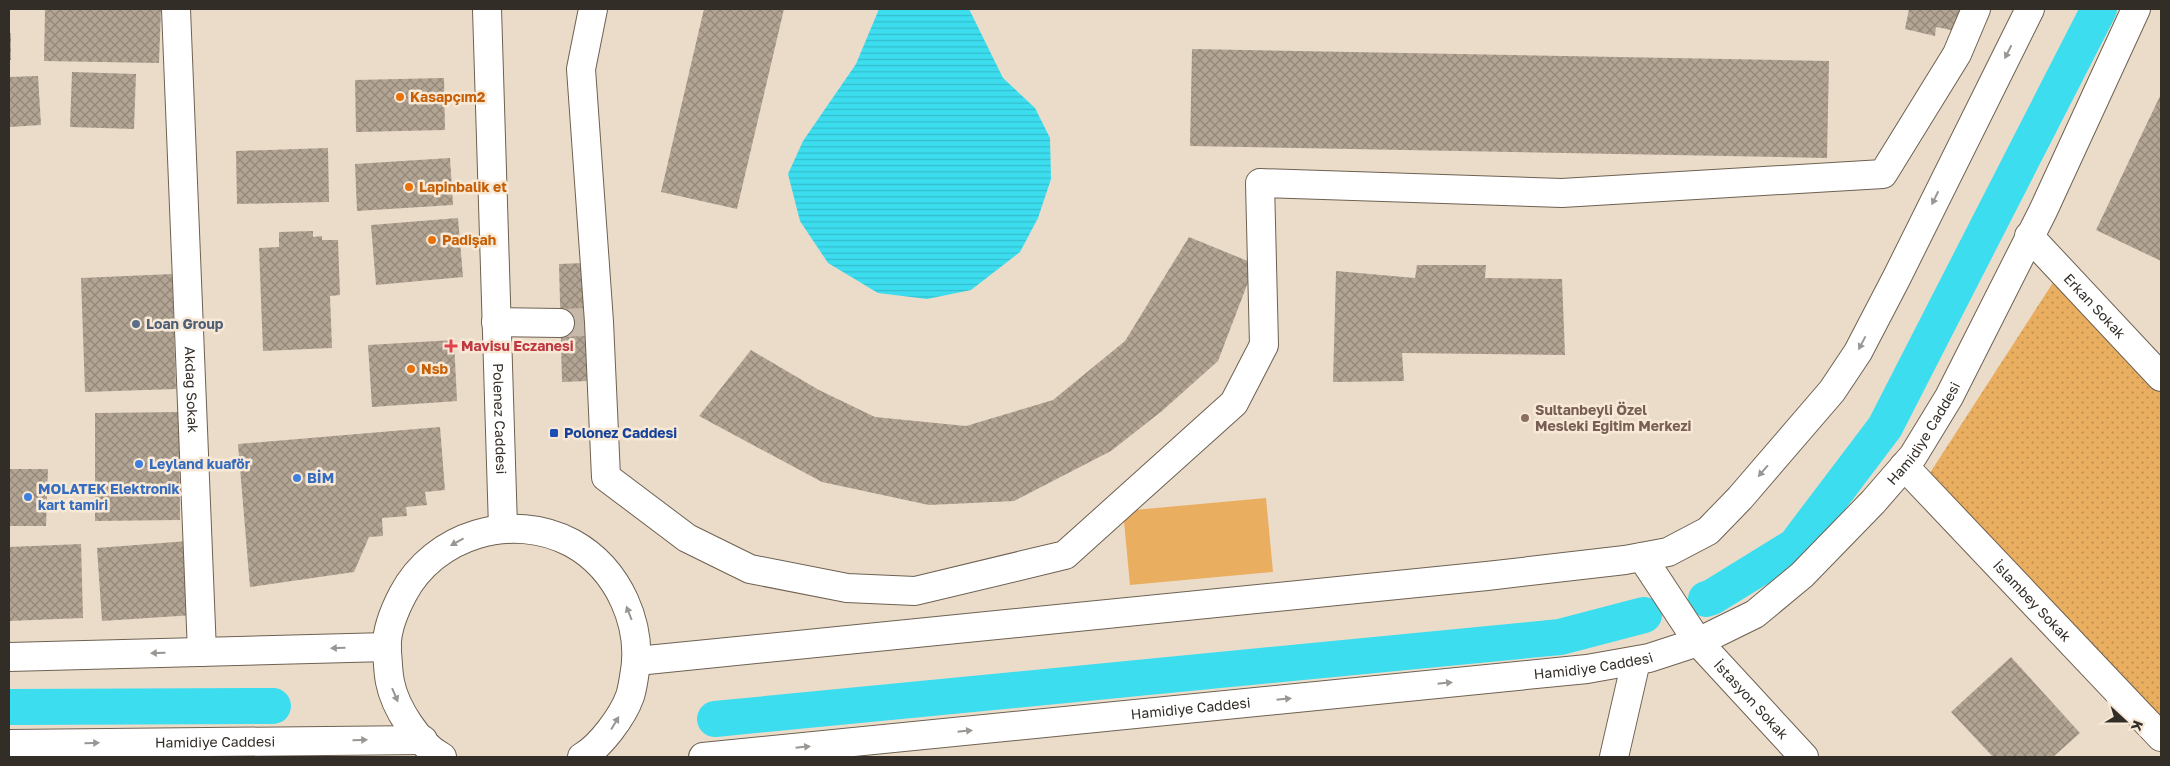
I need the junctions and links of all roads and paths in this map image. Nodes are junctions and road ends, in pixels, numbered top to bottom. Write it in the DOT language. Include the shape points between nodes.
graph roads {
  1 [pos="176,9"];
  2 [pos="487,9"];
  3 [pos="593,9"];
  4 [pos="1976,9"];
  5 [pos="2030,9"];
  6 [pos="2136,9"];
  7 [pos="2029,236"];
  8 [pos="496,322"];
  9 [pos="581,322"];
  10 [pos="2161,377"];
  11 [pos="1904,466"];
  12 [pos="503,528"];
  13 [pos="1642,557"];
  14 [pos="1698,642"];
  15 [pos="387,647"];
  16 [pos="202,652"];
  17 [pos="9,657"];
  18 [pos="1636,660"];
  19 [pos="637,661"];
  20 [pos="2161,737"];
  21 [pos="9,744"];
  22 [pos="432,748"];
  23 [pos="320,749"];
  24 [pos="61,750"];
  25 [pos="582,757"];
  26 [pos="703,757"];
  27 [pos="1614,757"];
  28 [pos="1804,757"];
  1 -- 16 [label="street, Akdağ Sokak"];
  2 -- 8 [label="street, Polenez Caddesi"];
  3 -- 9 [label="street" via="581,68"];
  4 -- 9 [label="street" via="1957,54 1884,174 1562,194 1260,183 1264,346 1234,403 1065,555 915,591 847,588 750,569 687,538 606,477"];
  5 -- 13 [label="street, one-way" via="1897,277 1858,352 1832,391 1708,531 1668,552"];
  6 -- 7 [label="street, Hamidiye Caddesi"];
  7 -- 10 [label="street, Erkan Sokak"];
  7 -- 11 [label="street, Hamidiye Caddesi" via="1949,397"];
  8 -- 9 [label="street"];
  8 -- 12 [label="street, Polenez Caddesi"];
  11 -- 14 [label="street, Hamidiye Caddesi" via="1802,575 1755,614"];
  11 -- 20 [label="street, İslambey Sokak"];
  12 -- 15 [label="street, one-way" via="468,536 436,554 417,573 394,612"];
  19 -- 12 [label="street, one-way" via="634,625 622,592 600,564 572,543 538,531"];
  13 -- 14 [label="street, İstasyon Sokak"];
  13 -- 19 [label="street" via="1487,576"];
  14 -- 18 [label="street, Hamidiye Caddesi"];
  14 -- 28 [label="street, İstasyon Sokak"];
  15 -- 16 [label="street, one-way"];
  15 -- 22 [label="street, one-way" via="390,683 406,722"];
  16 -- 17 [label="street, one-way"];
  26 -- 18 [label="street, Hamidiye Caddesi, one-way" via="1587,669"];
  18 -- 27 [label="street"];
  25 -- 19 [label="street, one-way" via="612,729 630,697"];
  21 -- 24 [label="street, Hamidiye Caddesi"];
  23 -- 22 [label="street, Hamidiye Caddesi, one-way"];
  24 -- 23 [label="street, Hamidiye Caddesi, one-way"];
}
